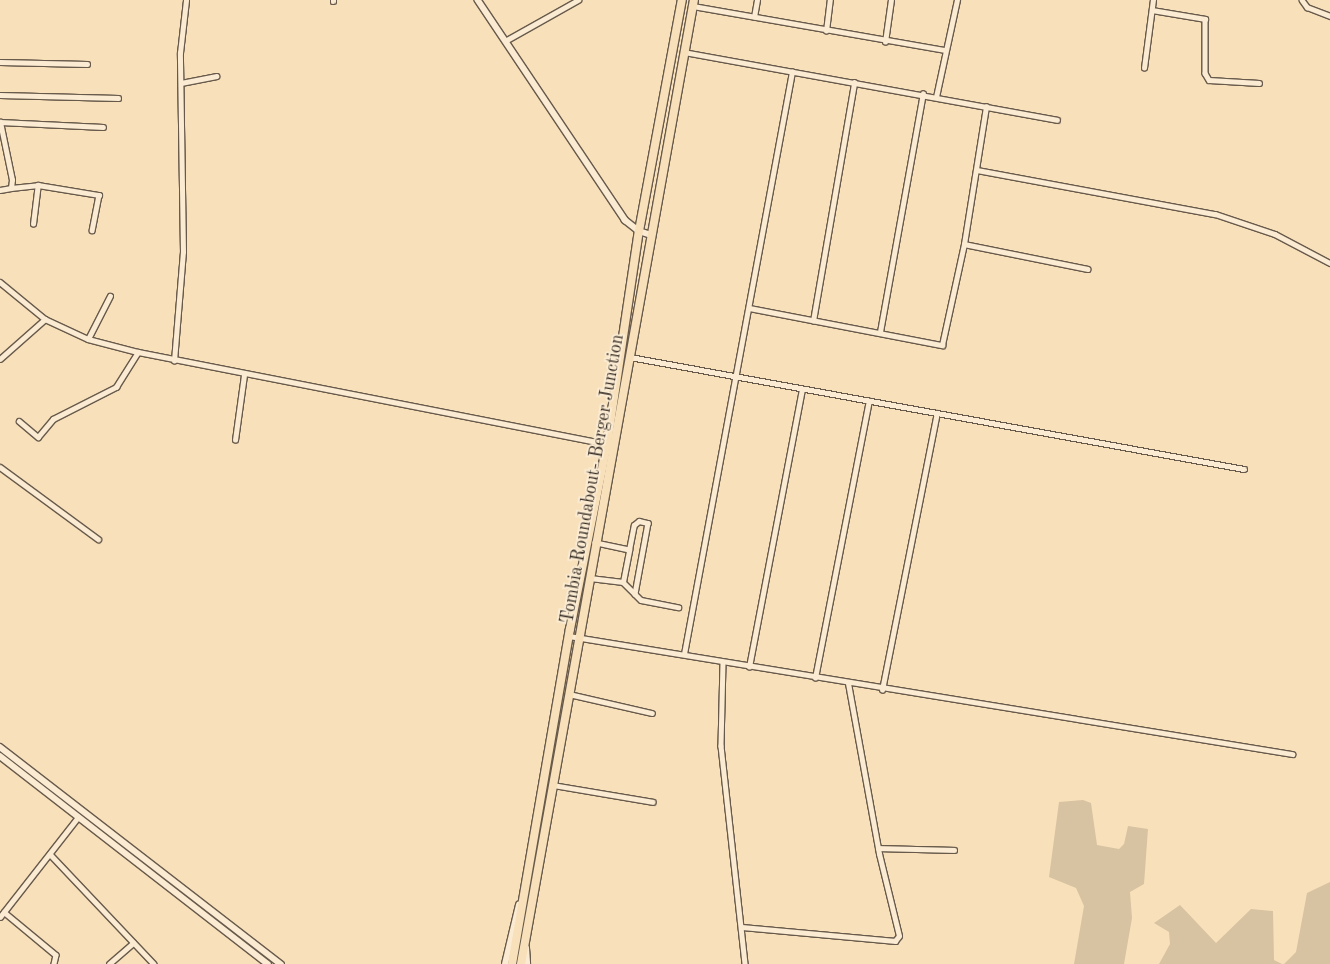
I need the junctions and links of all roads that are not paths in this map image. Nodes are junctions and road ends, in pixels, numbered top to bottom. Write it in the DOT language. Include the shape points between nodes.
graph roads {
  1 [pos="186,0"];
  2 [pos="478,0"];
  3 [pos="578,0"];
  4 [pos="682,0"];
  5 [pos="757,0"];
  6 [pos="830,0"];
  7 [pos="892,0"];
  8 [pos="957,0"];
  9 [pos="1153,0"];
  10 [pos="1302,0"];
  11 [pos="693,3"];
  12 [pos="1152,10"];
  13 [pos="1330,16"];
  14 [pos="754,17"];
  15 [pos="826,31"];
  16 [pos="506,41"];
  17 [pos="885,42"];
  18 [pos="945,50"];
  19 [pos="684,52"];
  20 [pos="0,62"];
  21 [pos="87,64"];
  22 [pos="1144,68"];
  23 [pos="792,72"];
  24 [pos="216,76"];
  25 [pos="181,83"];
  26 [pos="854,83"];
  27 [pos="1259,83"];
  28 [pos="923,94"];
  29 [pos="0,95"];
  30 [pos="936,96"];
  31 [pos="118,98"];
  32 [pos="986,107"];
  33 [pos="1057,120"];
  34 [pos="0,122"];
  35 [pos="104,127"];
  36 [pos="978,170"];
  37 [pos="38,185"];
  38 [pos="11,188"];
  39 [pos="0,190"];
  40 [pos="33,224"];
  41 [pos="92,230"];
  42 [pos="639,232"];
  43 [pos="651,235"];
  44 [pos="964,244"];
  45 [pos="1330,263"];
  46 [pos="1088,269"];
  47 [pos="0,282"];
  48 [pos="110,296"];
  49 [pos="749,308"];
  50 [pos="45,319"];
  51 [pos="814,321"];
  52 [pos="880,332"];
  53 [pos="88,339"];
  54 [pos="138,352"];
  55 [pos="630,357"];
  56 [pos="0,359"];
  57 [pos="174,361"];
  58 [pos="244,375"];
  59 [pos="735,378"];
  60 [pos="802,389"];
  61 [pos="869,401"];
  62 [pos="937,413"];
  63 [pos="19,421"];
  64 [pos="234,440"];
  65 [pos="607,444"];
  66 [pos="0,467"];
  67 [pos="1244,469"];
  68 [pos="98,539"];
  69 [pos="595,543"];
  70 [pos="629,550"];
  71 [pos="590,578"];
  72 [pos="623,582"];
  73 [pos="635,594"];
  74 [pos="678,607"];
  75 [pos="569,636"];
  76 [pos="579,638"];
  77 [pos="684,654"];
  78 [pos="723,663"];
  79 [pos="749,667"];
  80 [pos="815,678"];
  81 [pos="848,684"];
  82 [pos="882,690"];
  83 [pos="569,694"];
  84 [pos="652,714"];
  85 [pos="0,747"];
  86 [pos="1292,754"];
  87 [pos="0,756"];
  88 [pos="553,785"];
  89 [pos="653,802"];
  90 [pos="78,817"];
  91 [pos="878,848"];
  92 [pos="954,850"];
  93 [pos="50,854"];
  94 [pos="524,895"];
  95 [pos="4,912"];
  96 [pos="0,917"];
  97 [pos="742,927"];
  98 [pos="526,937"];
  99 [pos="133,943"];
  100 [pos="54,964"];
  101 [pos="110,964"];
  102 [pos="154,964"];
  103 [pos="268,964"];
  104 [pos="281,964"];
  105 [pos="505,964"];
  106 [pos="512,964"];
  107 [pos="521,964"];
  108 [pos="527,964"];
  109 [pos="745,964"];
  1 -- 25 [label="street"];
  2 -- 16 [label="street"];
  3 -- 16 [label="street"];
  4 -- 42 [label="main road, Tombia Roundabout- Berger Junction"];
  5 -- 14 [label="street"];
  6 -- 15 [label="street"];
  7 -- 17 [label="street"];
  8 -- 18 [label="street"];
  9 -- 12 [label="street"];
  10 -- 13 [label="street" via="1308,7"];
  11 -- 14 [label="street"];
  11 -- 19 [label="main road, Tombia Roundabout- Berger Junction"];
  12 -- 22 [label="street"];
  12 -- 27 [label="street" via="1205,19 1209,80"];
  14 -- 15 [label="street"];
  15 -- 17 [label="street"];
  16 -- 42 [label="street" via="596,180 625,220"];
  17 -- 18 [label="street"];
  18 -- 30 [label="street"];
  19 -- 23 [label="street"];
  19 -- 43 [label="main road, Tombia Roundabout- Berger Junction"];
  20 -- 21 [label="street"];
  23 -- 26 [label="street"];
  23 -- 49 [label="street"];
  24 -- 25 [label="street"];
  25 -- 57 [label="street" via="184,252"];
  26 -- 28 [label="street"];
  26 -- 51 [label="street"];
  28 -- 30 [label="street"];
  28 -- 52 [label="street"];
  29 -- 31 [label="street"];
  30 -- 32 [label="street"];
  32 -- 33 [label="street"];
  32 -- 36 [label="street"];
  34 -- 35 [label="street"];
  34 -- 38 [label="street"];
  36 -- 44 [label="street"];
  36 -- 45 [label="street" via="1215,214 1275,234"];
  37 -- 38 [label="street"];
  37 -- 40 [label="street"];
  37 -- 41 [label="street" via="100,196"];
  38 -- 39 [label="street"];
  42 -- 43 [label="street"];
  42 -- 65 [label="main road, Tombia Roundabout- Berger Junction"];
  43 -- 55 [label="main road, Tombia Roundabout- Berger Junction"];
  44 -- 46 [label="street"];
  44 -- 52 [label="street" via="942,345"];
  47 -- 50 [label="street"];
  48 -- 53 [label="street"];
  49 -- 51 [label="street"];
  49 -- 59 [label="street"];
  50 -- 53 [label="street"];
  50 -- 56 [label="street"];
  51 -- 52 [label="street"];
  53 -- 54 [label="street"];
  54 -- 57 [label="street"];
  54 -- 63 [label="street" via="116,387 53,419 38,437"];
  55 -- 59 [label="street"];
  55 -- 69 [label="main road, Tombia Roundabout- Berger Junction"];
  57 -- 58 [label="street"];
  58 -- 64 [label="street"];
  58 -- 65 [label="street"];
  59 -- 60 [label="street"];
  59 -- 77 [label="street"];
  60 -- 61 [label="street"];
  60 -- 79 [label="street"];
  61 -- 62 [label="street"];
  61 -- 80 [label="street"];
  62 -- 67 [label="street"];
  62 -- 82 [label="street"];
  65 -- 75 [label="main road, Tombia Roundabout- Berger Junction"];
  66 -- 68 [label="street"];
  69 -- 70 [label="street"];
  69 -- 71 [label="main road, Tombia Roundabout- Berger Junction"];
  70 -- 72 [label="street"];
  70 -- 73 [label="street" via="634,525 639,521 648,523"];
  71 -- 72 [label="street"];
  71 -- 76 [label="main road, Tombia Roundabout- Berger Junction"];
  72 -- 73 [label="street"];
  73 -- 74 [label="street" via="641,600"];
  75 -- 76 [label="street"];
  75 -- 94 [label="main road, Tombia Roundabout- Berger Junction"];
  76 -- 77 [label="street"];
  76 -- 83 [label="main road, Tombia Roundabout- Berger Junction"];
  77 -- 78 [label="street"];
  78 -- 79 [label="street"];
  78 -- 97 [label="street" via="722,746"];
  79 -- 80 [label="street"];
  80 -- 81 [label="street"];
  81 -- 82 [label="street"];
  81 -- 91 [label="street"];
  82 -- 86 [label="street"];
  83 -- 84 [label="street"];
  83 -- 88 [label="main road, Tombia Roundabout- Berger Junction"];
  85 -- 104 [label="street"];
  87 -- 90 [label="street"];
  88 -- 89 [label="street"];
  88 -- 98 [label="main road, Tombia Roundabout- Berger Junction"];
  90 -- 93 [label="street"];
  90 -- 103 [label="street"];
  91 -- 92 [label="street"];
  91 -- 97 [label="street" via="899,922 899,936 895,941"];
  93 -- 95 [label="street"];
  93 -- 99 [label="street"];
  94 -- 105 [label="main road"];
  94 -- 106 [label="main road, Tombia Roundabout- Berger Junction"];
  95 -- 96 [label="street"];
  95 -- 100 [label="street" via="56,955"];
  97 -- 109 [label="street"];
  98 -- 107 [label="main road, Tombia Roundabout- Berger Junction"];
  98 -- 108 [label="main road"];
  99 -- 101 [label="street"];
  99 -- 102 [label="street"];
}
